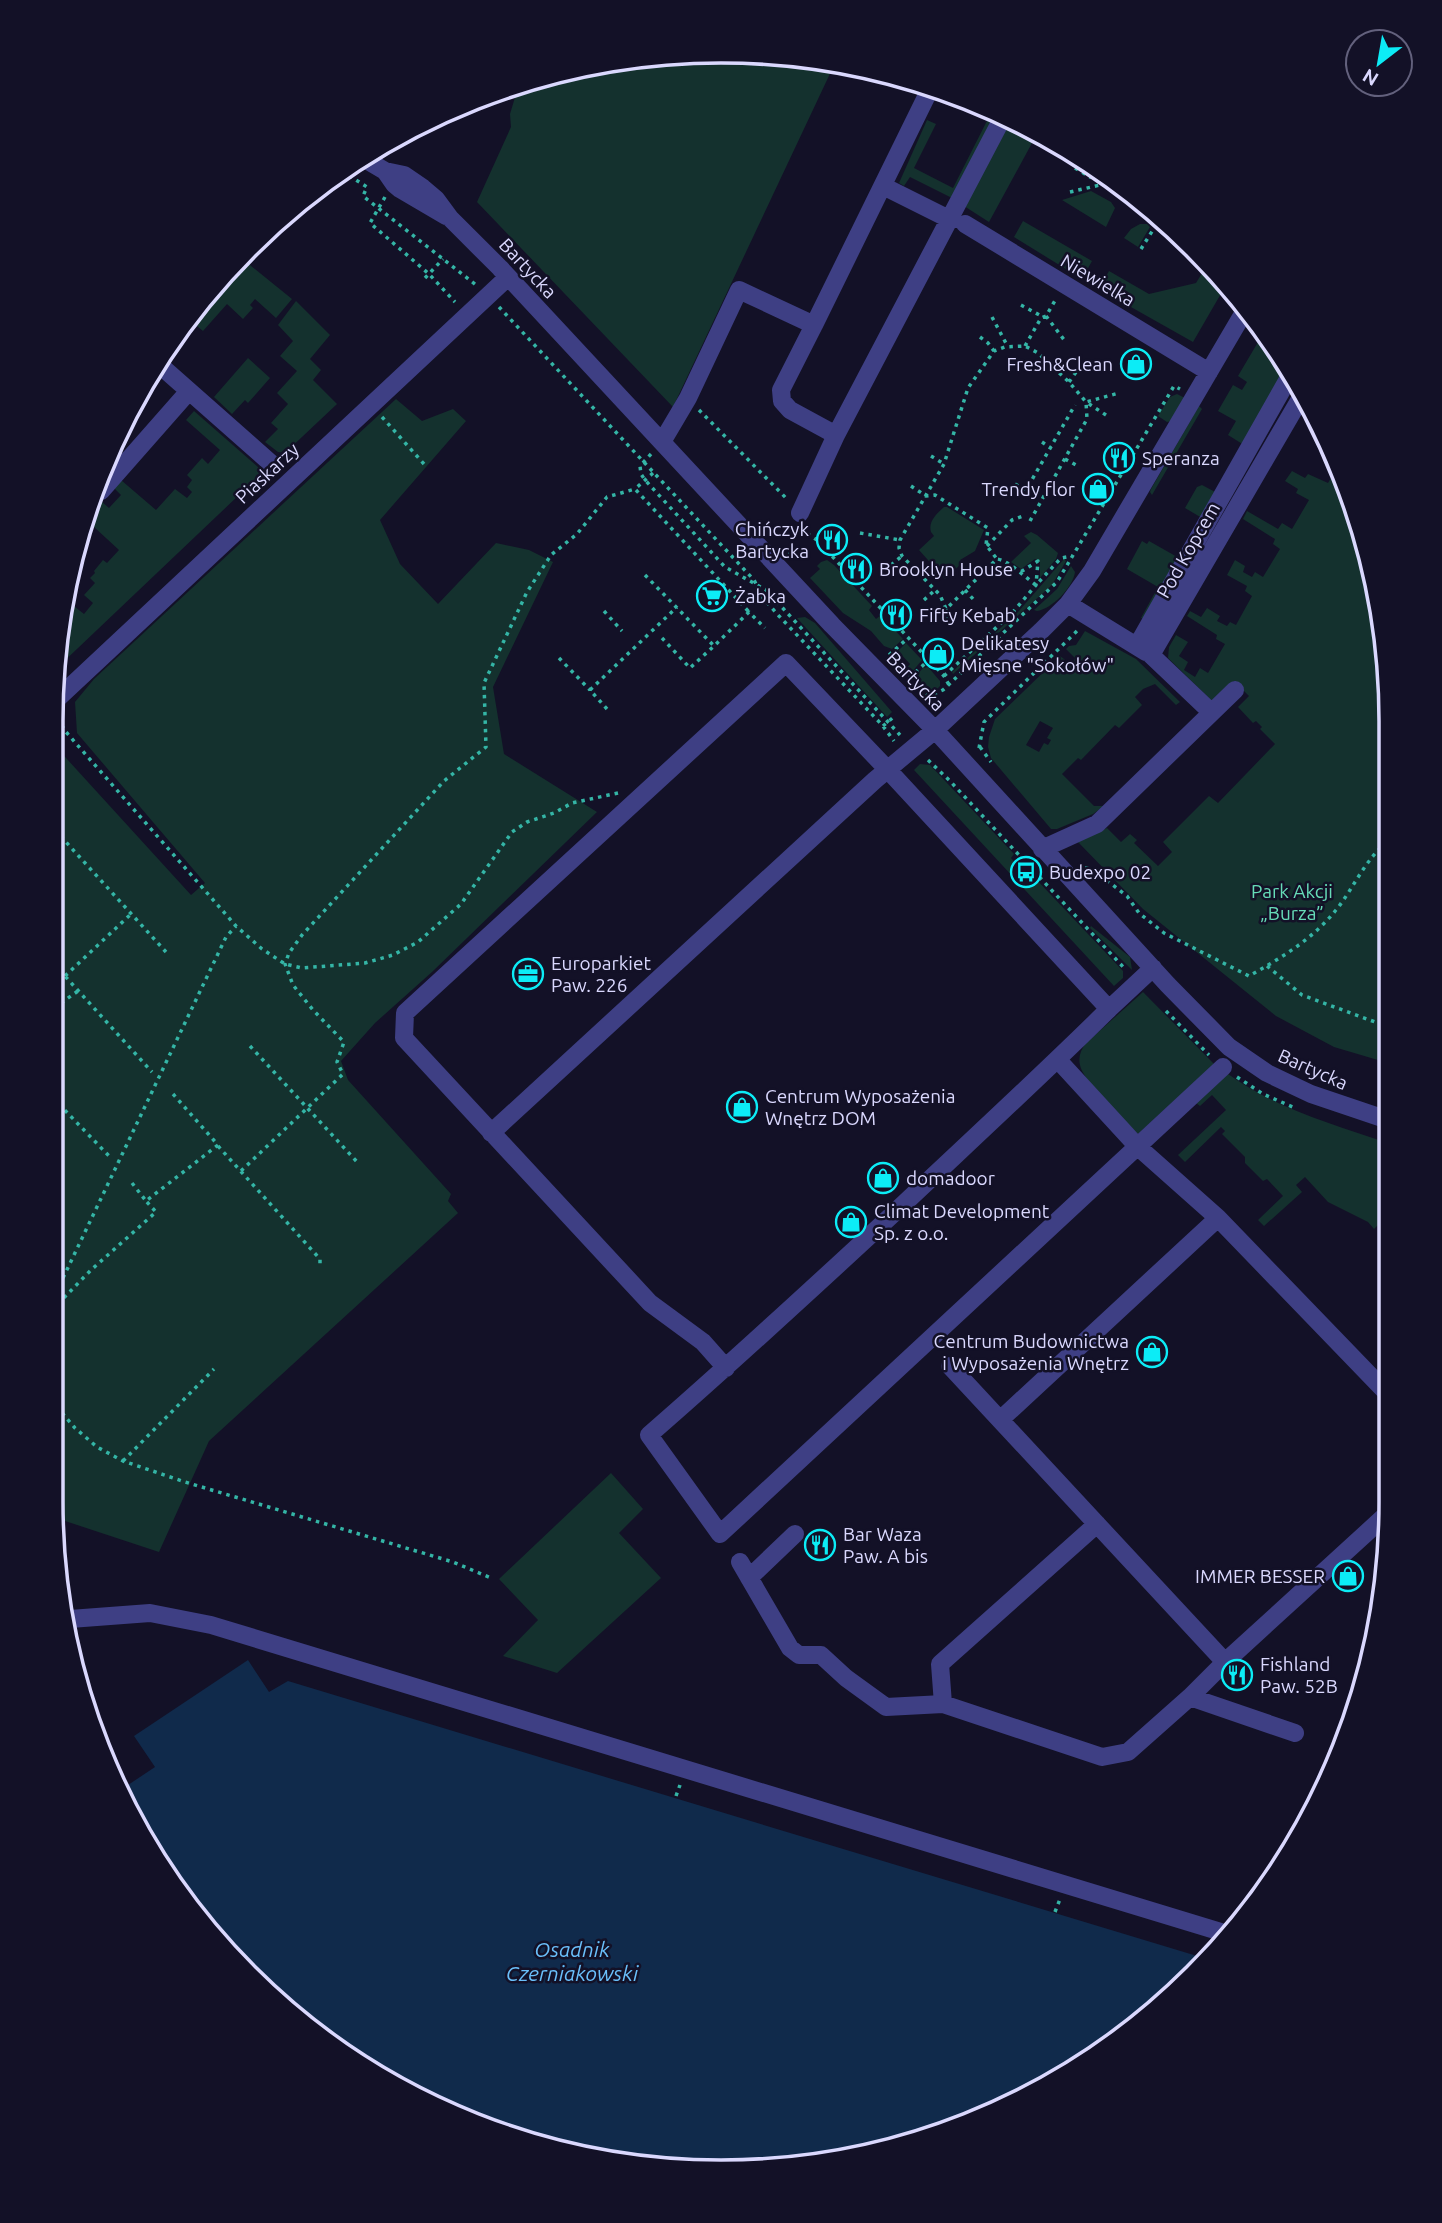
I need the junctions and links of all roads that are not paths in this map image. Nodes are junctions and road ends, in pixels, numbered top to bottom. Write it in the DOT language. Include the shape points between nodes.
graph roads {
  1 [pos="927,96"];
  2 [pos="999,125"];
  3 [pos="372,163"];
  4 [pos="883,186"];
  5 [pos="958,222"];
  6 [pos="508,277"];
  7 [pos="1241,317"];
  8 [pos="814,325"];
  9 [pos="165,370"];
  10 [pos="1209,372"];
  11 [pos="1286,384"];
  12 [pos="189,391"];
  13 [pos="1297,404"];
  14 [pos="836,435"];
  15 [pos="662,442"];
  16 [pos="274,466"];
  17 [pos="108,484"];
  18 [pos="800,513"];
  19 [pos="1068,604"];
  20 [pos="1144,651"];
  21 [pos="1235,690"];
  22 [pos="64,693"];
  23 [pos="1211,712"];
  24 [pos="934,730"];
  25 [pos="888,770"];
  26 [pos="1042,849"];
  27 [pos="1153,968"];
  28 [pos="1109,1009"];
  29 [pos="1058,1060"];
  30 [pos="1223,1067"];
  31 [pos="1379,1117"];
  32 [pos="491,1133"];
  33 [pos="1137,1146"];
  34 [pos="1217,1218"];
  35 [pos="950,1366"];
  36 [pos="726,1368"];
  37 [pos="1379,1384"];
  38 [pos="1000,1420"];
  39 [pos="1379,1522"];
  40 [pos="1097,1524"];
  41 [pos="795,1534"];
  42 [pos="740,1562"];
  43 [pos="749,1578"];
  44 [pos="74,1619"];
  45 [pos="1225,1662"];
  46 [pos="1190,1697"];
  47 [pos="943,1704"];
  48 [pos="1295,1733"];
  49 [pos="1220,1932"];
  1 -- 4 [label="street"];
  2 -- 5 [label="street"];
  3 -- 6 [label="street, Bartycka" via="400,189 450,218"];
  4 -- 5 [label="street, Niewielka"];
  4 -- 8 [label="street"];
  5 -- 10 [label="street, Niewielka"];
  5 -- 14 [label="street"];
  6 -- 15 [label="street, Bartycka"];
  6 -- 22 [label="street, Piaskarzy"];
  7 -- 10 [label="street"];
  8 -- 14 [label="street" via="781,390 782,401"];
  8 -- 15 [label="street" via="739,290"];
  9 -- 12 [label="street"];
  10 -- 19 [label="street"];
  11 -- 20 [label="street"];
  12 -- 16 [label="street"];
  12 -- 17 [label="street"];
  13 -- 20 [label="street, Pod Kopcem"];
  14 -- 18 [label="street"];
  15 -- 24 [label="street, Bartycka"];
  19 -- 20 [label="street"];
  19 -- 24 [label="street"];
  20 -- 23 [label="street"];
  21 -- 23 [label="street"];
  23 -- 26 [label="street" via="1097,824"];
  24 -- 25 [label="street"];
  24 -- 26 [label="street, Bartycka"];
  25 -- 28 [label="street"];
  25 -- 32 [label="street"];
  25 -- 32 [label="street" via="786,663 405,1013 404,1038"];
  26 -- 27 [label="street, Bartycka"];
  27 -- 28 [label="street"];
  27 -- 31 [label="street, Bartycka" via="1229,1047 1267,1073"];
  28 -- 29 [label="street"];
  29 -- 33 [label="street"];
  29 -- 36 [label="street"];
  30 -- 33 [label="street"];
  32 -- 36 [label="street" via="650,1303 702,1342"];
  33 -- 34 [label="street"];
  33 -- 36 [label="street" via="720,1534 649,1436"];
  34 -- 37 [label="street"];
  34 -- 38 [label="street"];
  35 -- 38 [label="street"];
  38 -- 40 [label="street"];
  39 -- 45 [label="street"];
  40 -- 45 [label="street"];
  40 -- 47 [label="street" via="940,1664"];
  41 -- 43 [label="street"];
  42 -- 43 [label="street"];
  43 -- 47 [label="street" via="790,1648 799,1655 821,1655 886,1707"];
  44 -- 49 [label="street" via="150,1613 211,1625"];
  45 -- 46 [label="street"];
  46 -- 47 [label="street" via="1128,1752 1102,1757"];
  46 -- 48 [label="street"];
}
